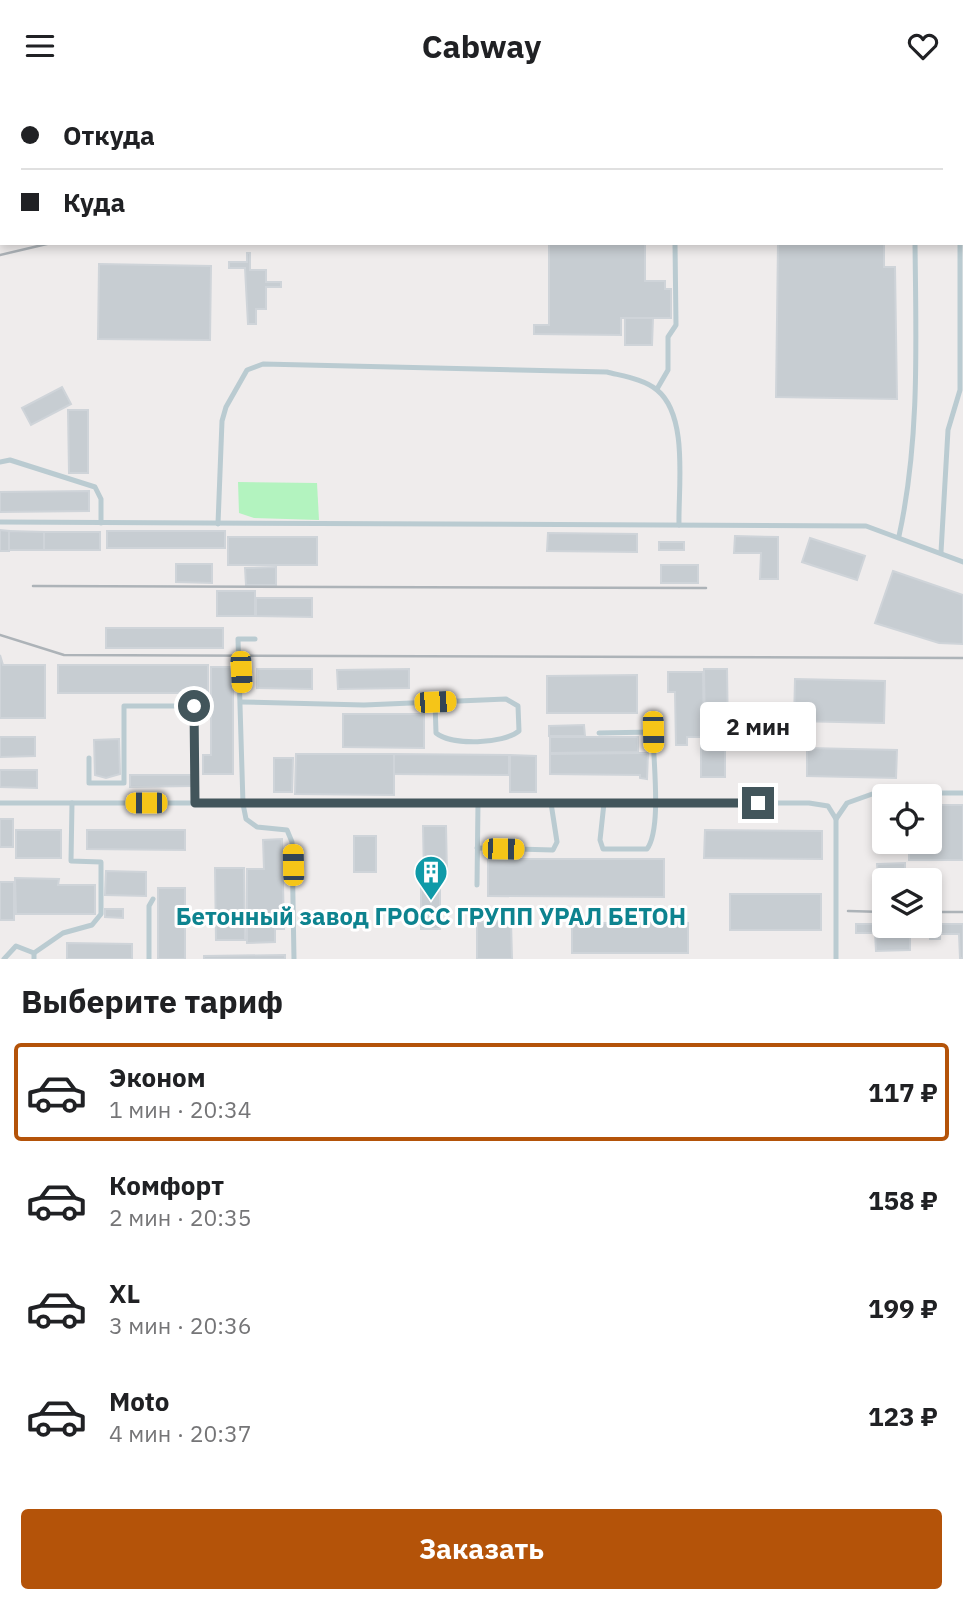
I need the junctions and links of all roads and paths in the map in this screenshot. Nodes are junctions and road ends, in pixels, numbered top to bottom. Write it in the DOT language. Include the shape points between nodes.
graph roads {
  1 [pos="675,245"];
  2 [pos="915,245"];
  3 [pos="960,245"];
  4 [pos="657,389"];
  5 [pos="0,462"];
  6 [pos="0,521"];
  7 [pos="101,523"];
  8 [pos="218,524"];
  9 [pos="678,525"];
  10 [pos="899,536"];
  11 [pos="941,552"];
  12 [pos="963,562"];
  13 [pos="256,639"];
  14 [pos="242,702"];
  15 [pos="435,702"];
  16 [pos="599,733"];
  17 [pos="89,758"];
  18 [pos="963,793"];
  19 [pos="0,803"];
  20 [pos="72,803"];
  21 [pos="195,803"];
  22 [pos="478,803"];
  23 [pos="551,803"];
  24 [pos="604,803"];
  25 [pos="654,803"];
  26 [pos="243,804"];
  27 [pos="836,818"];
  28 [pos="477,848"];
  29 [pos="477,885"];
  30 [pos="153,899"];
  31 [pos="34,956"];
  32 [pos="4,959"];
  33 [pos="149,959"];
  34 [pos="295,959"];
  35 [pos="836,959"];
  1 -- 4 [label="lane" via="676,325 668,337 667,370"];
  2 -- 10 [label="lane" via="911,478"];
  3 -- 11 [label="lane" via="960,390 948,430"];
  4 -- 8 [label="lane" via="607,372 263,364 247,370 222,421"];
  4 -- 9 [label="lane" via="678,423"];
  5 -- 7 [label="lane" via="9,460 95,487 101,499"];
  6 -- 7 [label="lane"];
  7 -- 8 [label="lane"];
  8 -- 9 [label="lane"];
  9 -- 10 [label="lane" via="866,526"];
  10 -- 11 [label="lane"];
  11 -- 12 [label="lane"];
  13 -- 14 [label="lane" via="238,639"];
  14 -- 15 [label="lane"];
  14 -- 26 [label="lane"];
  15 -- 15 [label="lane" via="506,699 518,706 519,731 509,740 446,741 436,733"];
  16 -- 25 [label="lane" via="653,732"];
  17 -- 21 [label="lane" via="89,783 124,783 124,706 194,706"];
  18 -- 27 [label="lane" via="875,793 846,803"];
  19 -- 20 [label="lane"];
  20 -- 21 [label="lane"];
  20 -- 31 [label="lane" via="71,862 101,862 101,914 92,925 63,933"];
  21 -- 26 [label="lane"];
  22 -- 23 [label="lane"];
  22 -- 26 [label="lane"];
  22 -- 28 [label="lane"];
  23 -- 24 [label="lane"];
  23 -- 28 [label="lane" via="557,842 553,849"];
  24 -- 25 [label="lane"];
  24 -- 25 [label="lane" via="603,849 647,849"];
  25 -- 27 [label="lane" via="809,803 828,806"];
  26 -- 34 [label="lane" via="246,819 257,827 287,831 292,842"];
  27 -- 35 [label="lane"];
  28 -- 29 [label="lane"];
  30 -- 33 [label="lane" via="149,906"];
  31 -- 32 [label="lane" via="16,946"];
}
